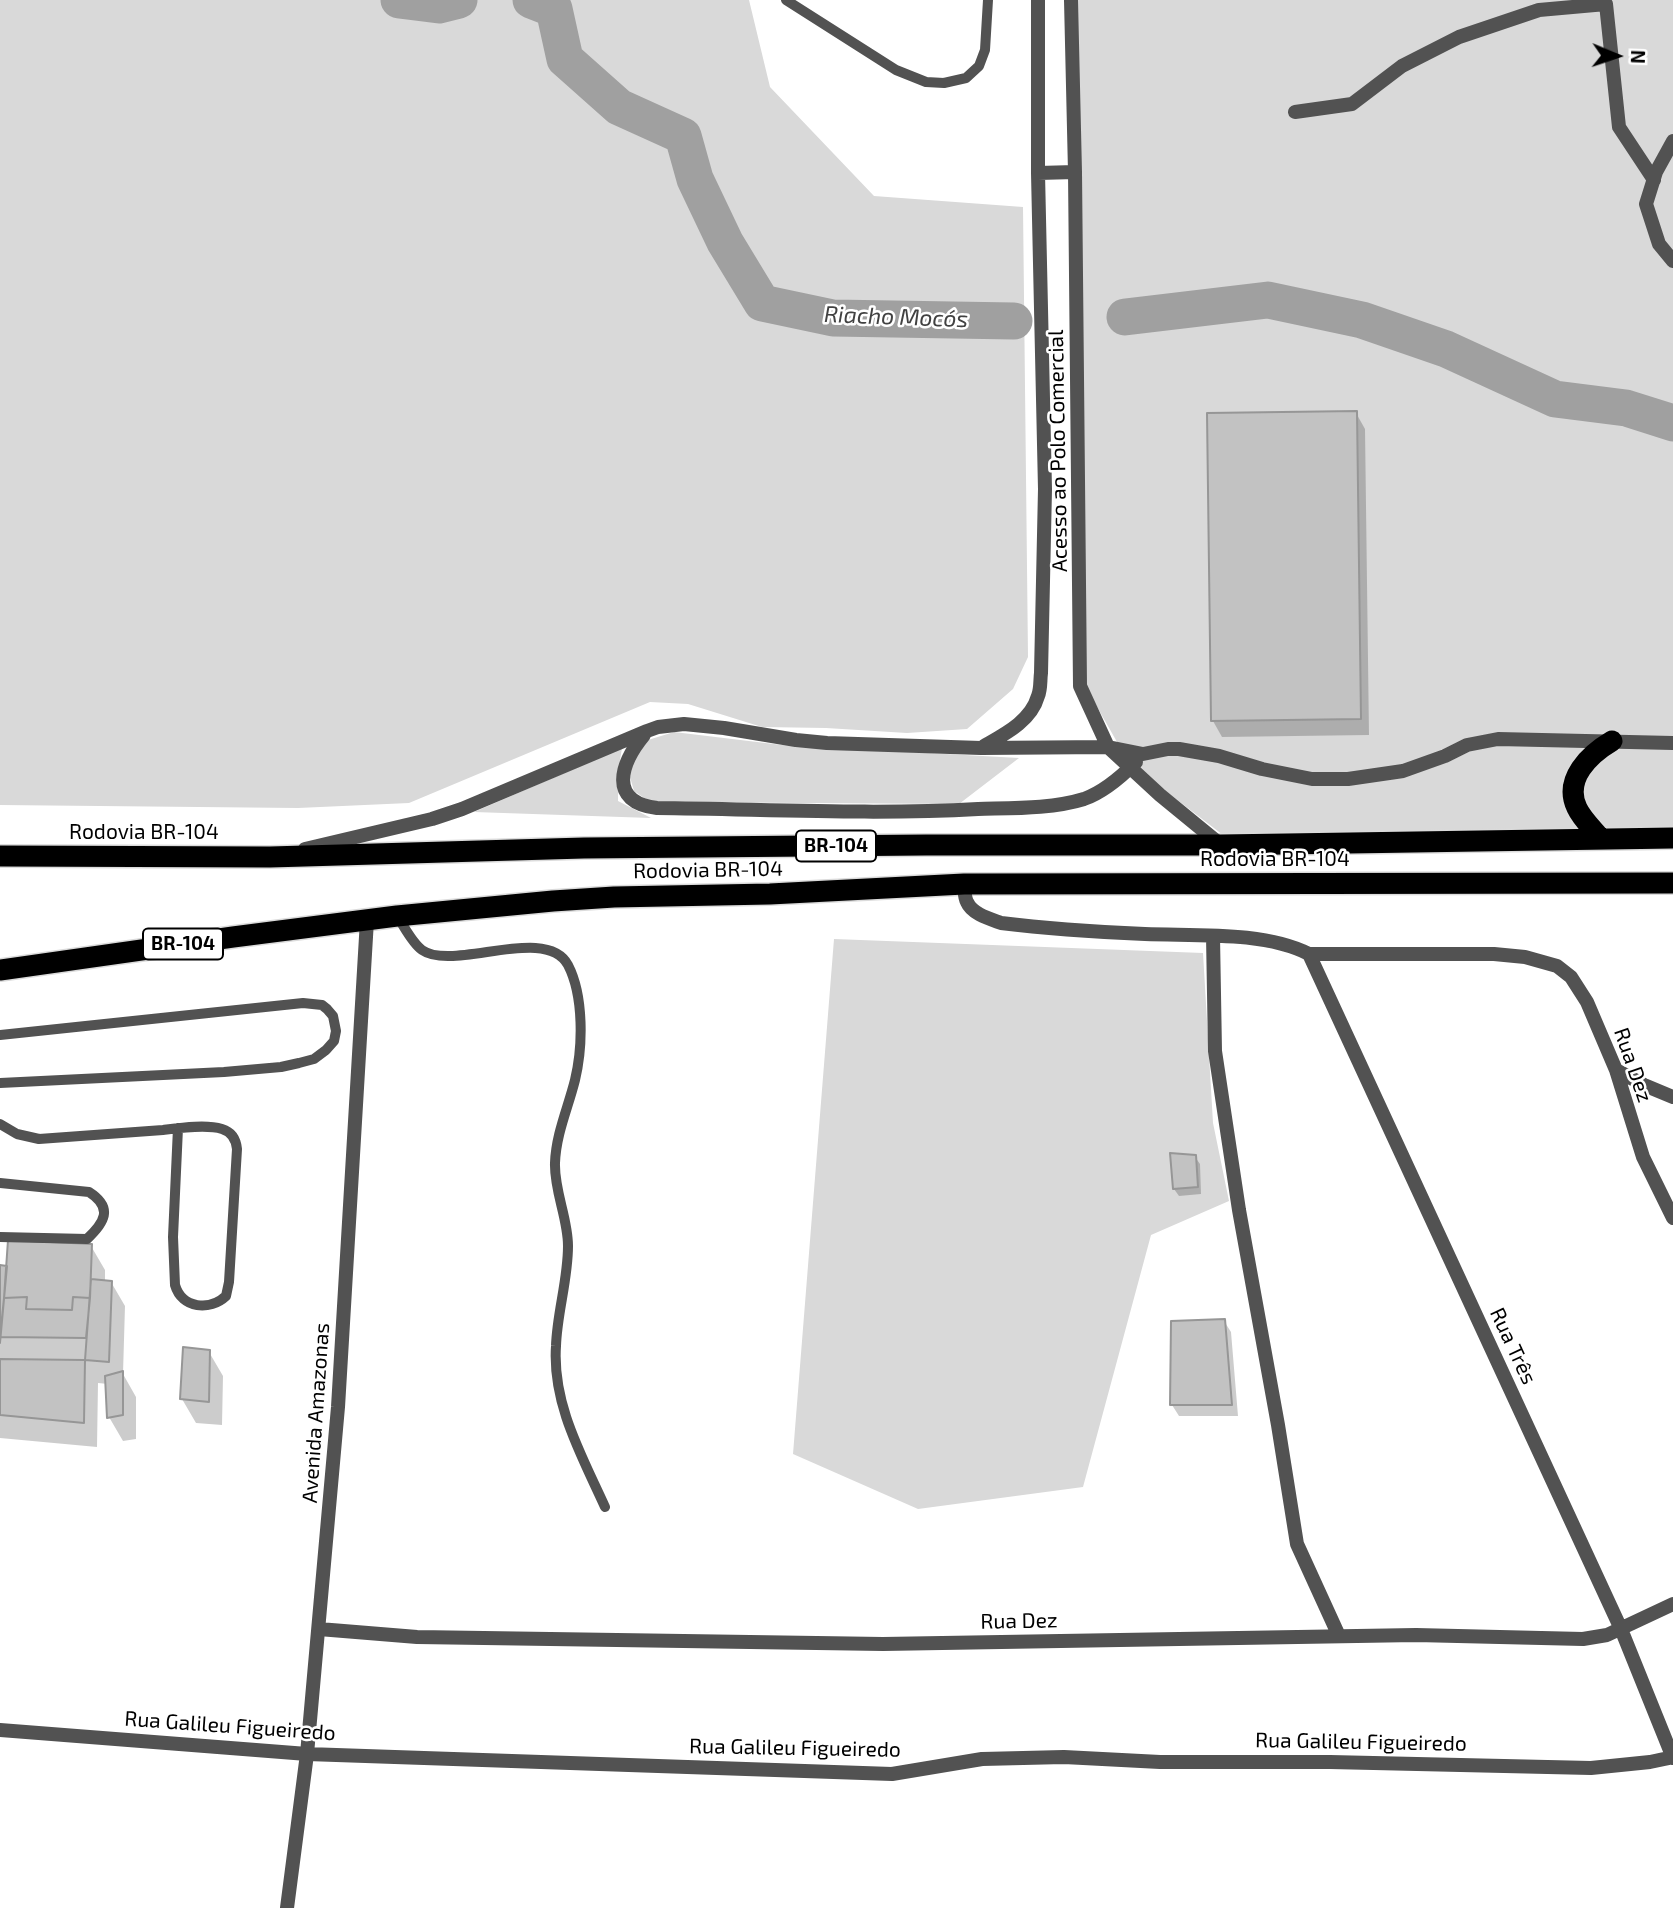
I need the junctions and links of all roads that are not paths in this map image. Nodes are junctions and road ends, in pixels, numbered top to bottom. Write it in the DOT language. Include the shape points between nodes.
graph roads {
  1 [pos="786,0"];
  2 [pos="988,0"];
  3 [pos="1038,0"];
  4 [pos="1071,0"];
  5 [pos="1295,112"];
  6 [pos="1673,141"];
  7 [pos="1075,172"];
  8 [pos="1038,173"];
  9 [pos="1654,180"];
  10 [pos="1673,261"];
  11 [pos="648,731"];
  12 [pos="1612,741"];
  13 [pos="1673,743"];
  14 [pos="1108,747"];
  15 [pos="981,748"];
  16 [pos="1143,754"];
  17 [pos="1130,768"];
  18 [pos="1673,838"];
  19 [pos="1601,839"];
  20 [pos="1221,845"];
  21 [pos="0,856"];
  22 [pos="270,857"];
  23 [pos="1673,883"];
  24 [pos="964,884"];
  25 [pos="397,916"];
  26 [pos="367,920"];
  27 [pos="1213,936"];
  28 [pos="1309,954"];
  29 [pos="7,971"];
  30 [pos="0,1035"];
  31 [pos="1616,1070"];
  32 [pos="0,1083"];
  33 [pos="1673,1097"];
  34 [pos="0,1124"];
  35 [pos="178,1129"];
  36 [pos="0,1183"];
  37 [pos="1673,1218"];
  38 [pos="0,1237"];
  39 [pos="605,1507"];
  40 [pos="1673,1604"];
  41 [pos="319,1629"];
  42 [pos="1621,1629"];
  43 [pos="1339,1636"];
  44 [pos="0,1730"];
  45 [pos="307,1754"];
  46 [pos="1673,1758"];
  47 [pos="287,1908"];
  1 -- 2 [label="lane" via="896,71 944,83 966,78 979,66 985,50"];
  3 -- 8 [label="street, Acesso ao Polo Comercial"];
  4 -- 7 [label="street, Acesso ao Polo Comercial"];
  5 -- 9 [label="street" via="1352,104 1402,66 1459,37 1539,10 1606,4 1619,127"];
  6 -- 9 [label="street"];
  7 -- 8 [label="street"];
  7 -- 14 [label="street, Acesso ao Polo Comercial" via="1080,685"];
  8 -- 15 [label="street, Acesso ao Polo Comercial" via="1045,488 1041,673 1038,696 1029,714"];
  9 -- 10 [label="street" via="1646,204 1659,244"];
  11 -- 15 [label="street" via="684,724 827,743"];
  11 -- 17 [label="street" via="631,750 624,789 636,803 657,808 908,812 1039,806 1081,800"];
  11 -- 22 [label="street" via="463,809"];
  12 -- 13 [label="street"];
  12 -- 16 [label="street" via="1498,739 1403,771 1348,779 1312,779 1193,750"];
  12 -- 19 [label="highway" via="1588,758 1574,787 1577,809"];
  14 -- 15 [label="street"];
  14 -- 16 [label="street"];
  14 -- 17 [label="street, Acesso ao Polo Comercial"];
  16 -- 17 [label="street"];
  17 -- 20 [label="street, Acesso ao Polo Comercial"];
  18 -- 19 [label="highway, Rodovia BR-104 / BR-104"];
  19 -- 20 [label="highway, Rodovia BR-104 / BR-104"];
  20 -- 22 [label="highway, Rodovia BR-104 / BR-104" via="584,848"];
  21 -- 22 [label="highway, Rodovia BR-104 / BR-104"];
  23 -- 24 [label="highway, Rodovia BR-104 / BR-104"];
  24 -- 25 [label="highway, Rodovia BR-104 / BR-104" via="614,897"];
  24 -- 27 [label="street" via="970,907 1001,923"];
  25 -- 26 [label="highway, Rodovia BR-104 / BR-104"];
  25 -- 39 [label="lane" via="419,948 431,954 549,950 564,959 572,976 580,1044 555,1162 568,1246 555,1347 557,1387"];
  26 -- 29 [label="highway, Rodovia BR-104 / BR-104"];
  26 -- 41 [label="street, Avenida Amazonas" via="338,1407"];
  27 -- 28 [label="street" via="1269,940"];
  27 -- 43 [label="street" via="1215,1051 1297,1544"];
  28 -- 31 [label="street, Rua Dez" via="1494,954 1544,961 1571,977 1587,1002"];
  28 -- 42 [label="street, Rua Três"];
  30 -- 32 [label="lane" via="303,1003 327,1009 336,1031 331,1045 314,1059 281,1067"];
  31 -- 33 [label="street"];
  31 -- 37 [label="street, Rua Dez" via="1643,1157"];
  34 -- 35 [label="lane" via="17,1135 39,1139"];
  35 -- 35 [label="lane" via="219,1128 236,1143 229,1282 226,1296 212,1305 185,1301 175,1285"];
  36 -- 38 [label="lane" via="89,1192 104,1211 103,1222 87,1239"];
  40 -- 42 [label="street, Rua Dez"];
  41 -- 43 [label="street, Rua Dez" via="417,1637 883,1644"];
  41 -- 45 [label="street, Avenida Amazonas"];
  42 -- 43 [label="street, Rua Dez" via="1583,1639"];
  42 -- 46 [label="street, Rua Três"];
  44 -- 45 [label="street, Rua Galileu Figueiredo"];
  45 -- 46 [label="street, Rua Galileu Figueiredo" via="892,1774 982,1759 1064,1757 1591,1768"];
  45 -- 47 [label="street, Avenida Amazonas"];
}
